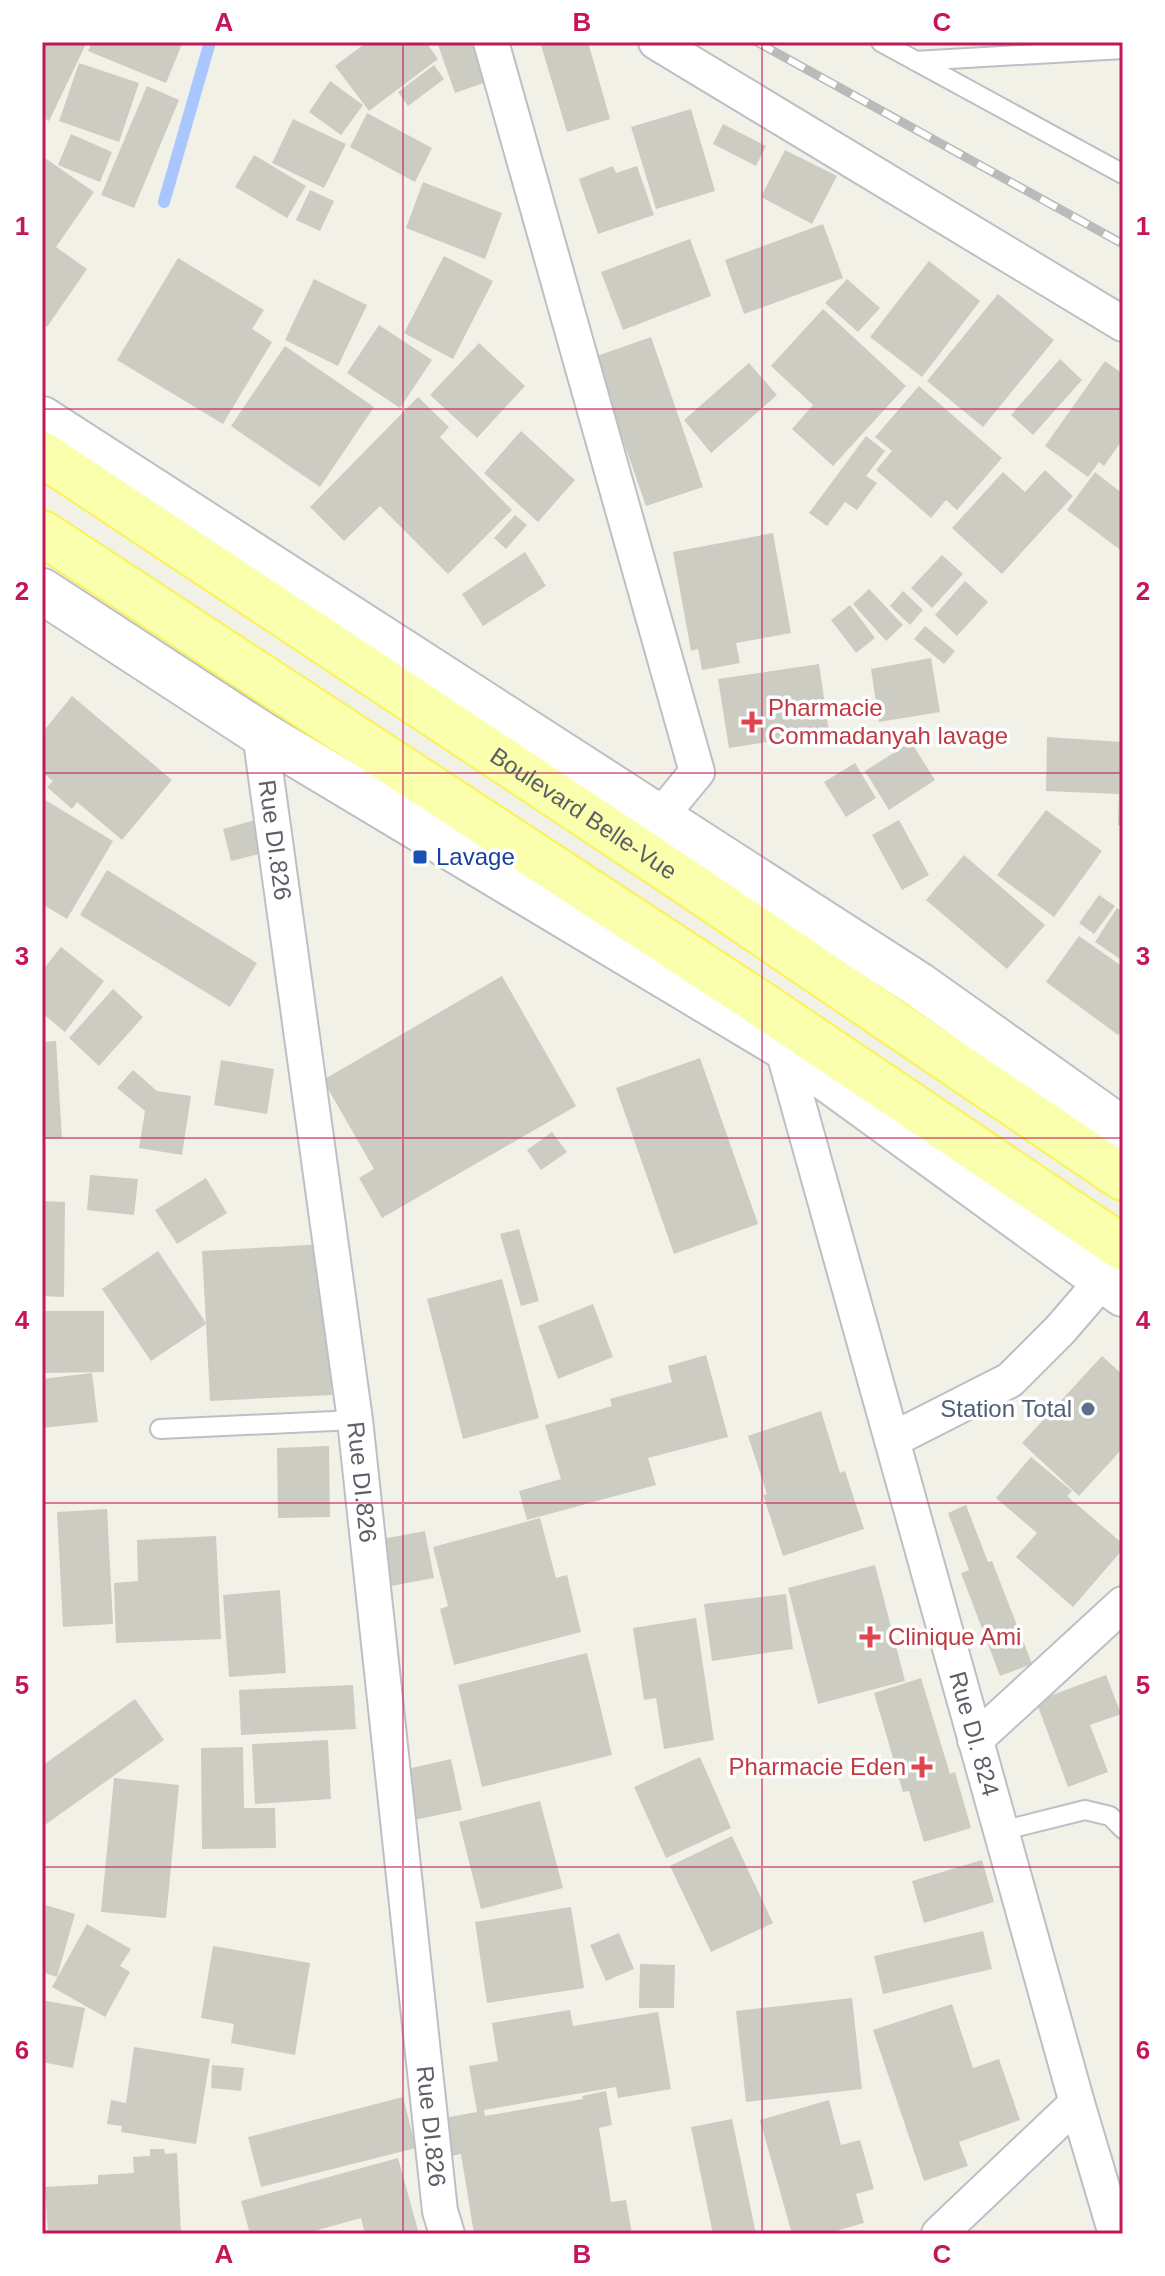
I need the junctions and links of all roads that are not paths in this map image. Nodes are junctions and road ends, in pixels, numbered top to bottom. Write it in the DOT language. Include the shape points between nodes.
graph roads {
  1 [pos="491,42"];
  2 [pos="656,42"];
  3 [pos="881,42"];
  4 [pos="1123,49"];
  5 [pos="915,61"];
  6 [pos="1123,174"];
  7 [pos="1123,324"];
  8 [pos="42,419"];
  9 [pos="42,454"];
  10 [pos="42,533"];
  11 [pos="42,591"];
  12 [pos="260,733"];
  13 [pos="659,818"];
  14 [pos="782,1046"];
  15 [pos="1123,1130"];
  16 [pos="1123,1178"];
  17 [pos="1117,1273"];
  18 [pos="355,1420"];
  19 [pos="160,1429"];
  20 [pos="892,1440"];
  21 [pos="1123,1604"];
  22 [pos="975,1740"];
  23 [pos="1123,1829"];
  24 [pos="1001,1831"];
  25 [pos="1077,2103"];
  26 [pos="447,2234"];
  27 [pos="939,2234"];
  28 [pos="1116,2234"];
  1 -- 13 [label="street" via="697,772"];
  2 -- 7 [label="street"];
  3 -- 5 [label="lane"];
  4 -- 5 [label="lane"];
  5 -- 6 [label="lane"];
  8 -- 13 [label="street, Boulevard Belle-Vue"];
  9 -- 16 [label="main road, Boulevard Belle-Vue"];
  10 -- 17 [label="main road" via="758,1002"];
  11 -- 12 [label="street"];
  12 -- 14 [label="street"];
  12 -- 18 [label="street, Rue DI.826"];
  13 -- 15 [label="street, Boulevard Belle-Vue" via="919,985"];
  14 -- 17 [label="street"];
  14 -- 20 [label="street, Rue DI. 824"];
  17 -- 20 [label="street" via="1010,1380"];
  18 -- 19 [label="lane"];
  18 -- 26 [label="street, Rue DI.826" via="440,2211"];
  20 -- 22 [label="street, Rue DI. 824"];
  21 -- 22 [label="street"];
  22 -- 24 [label="street, Rue DI. 824"];
  23 -- 24 [label="lane" via="1110,1816 1085,1810"];
  24 -- 25 [label="street, Rue DI. 824"];
  25 -- 27 [label="street"];
  25 -- 28 [label="street, Rue DI. 824"];
}
